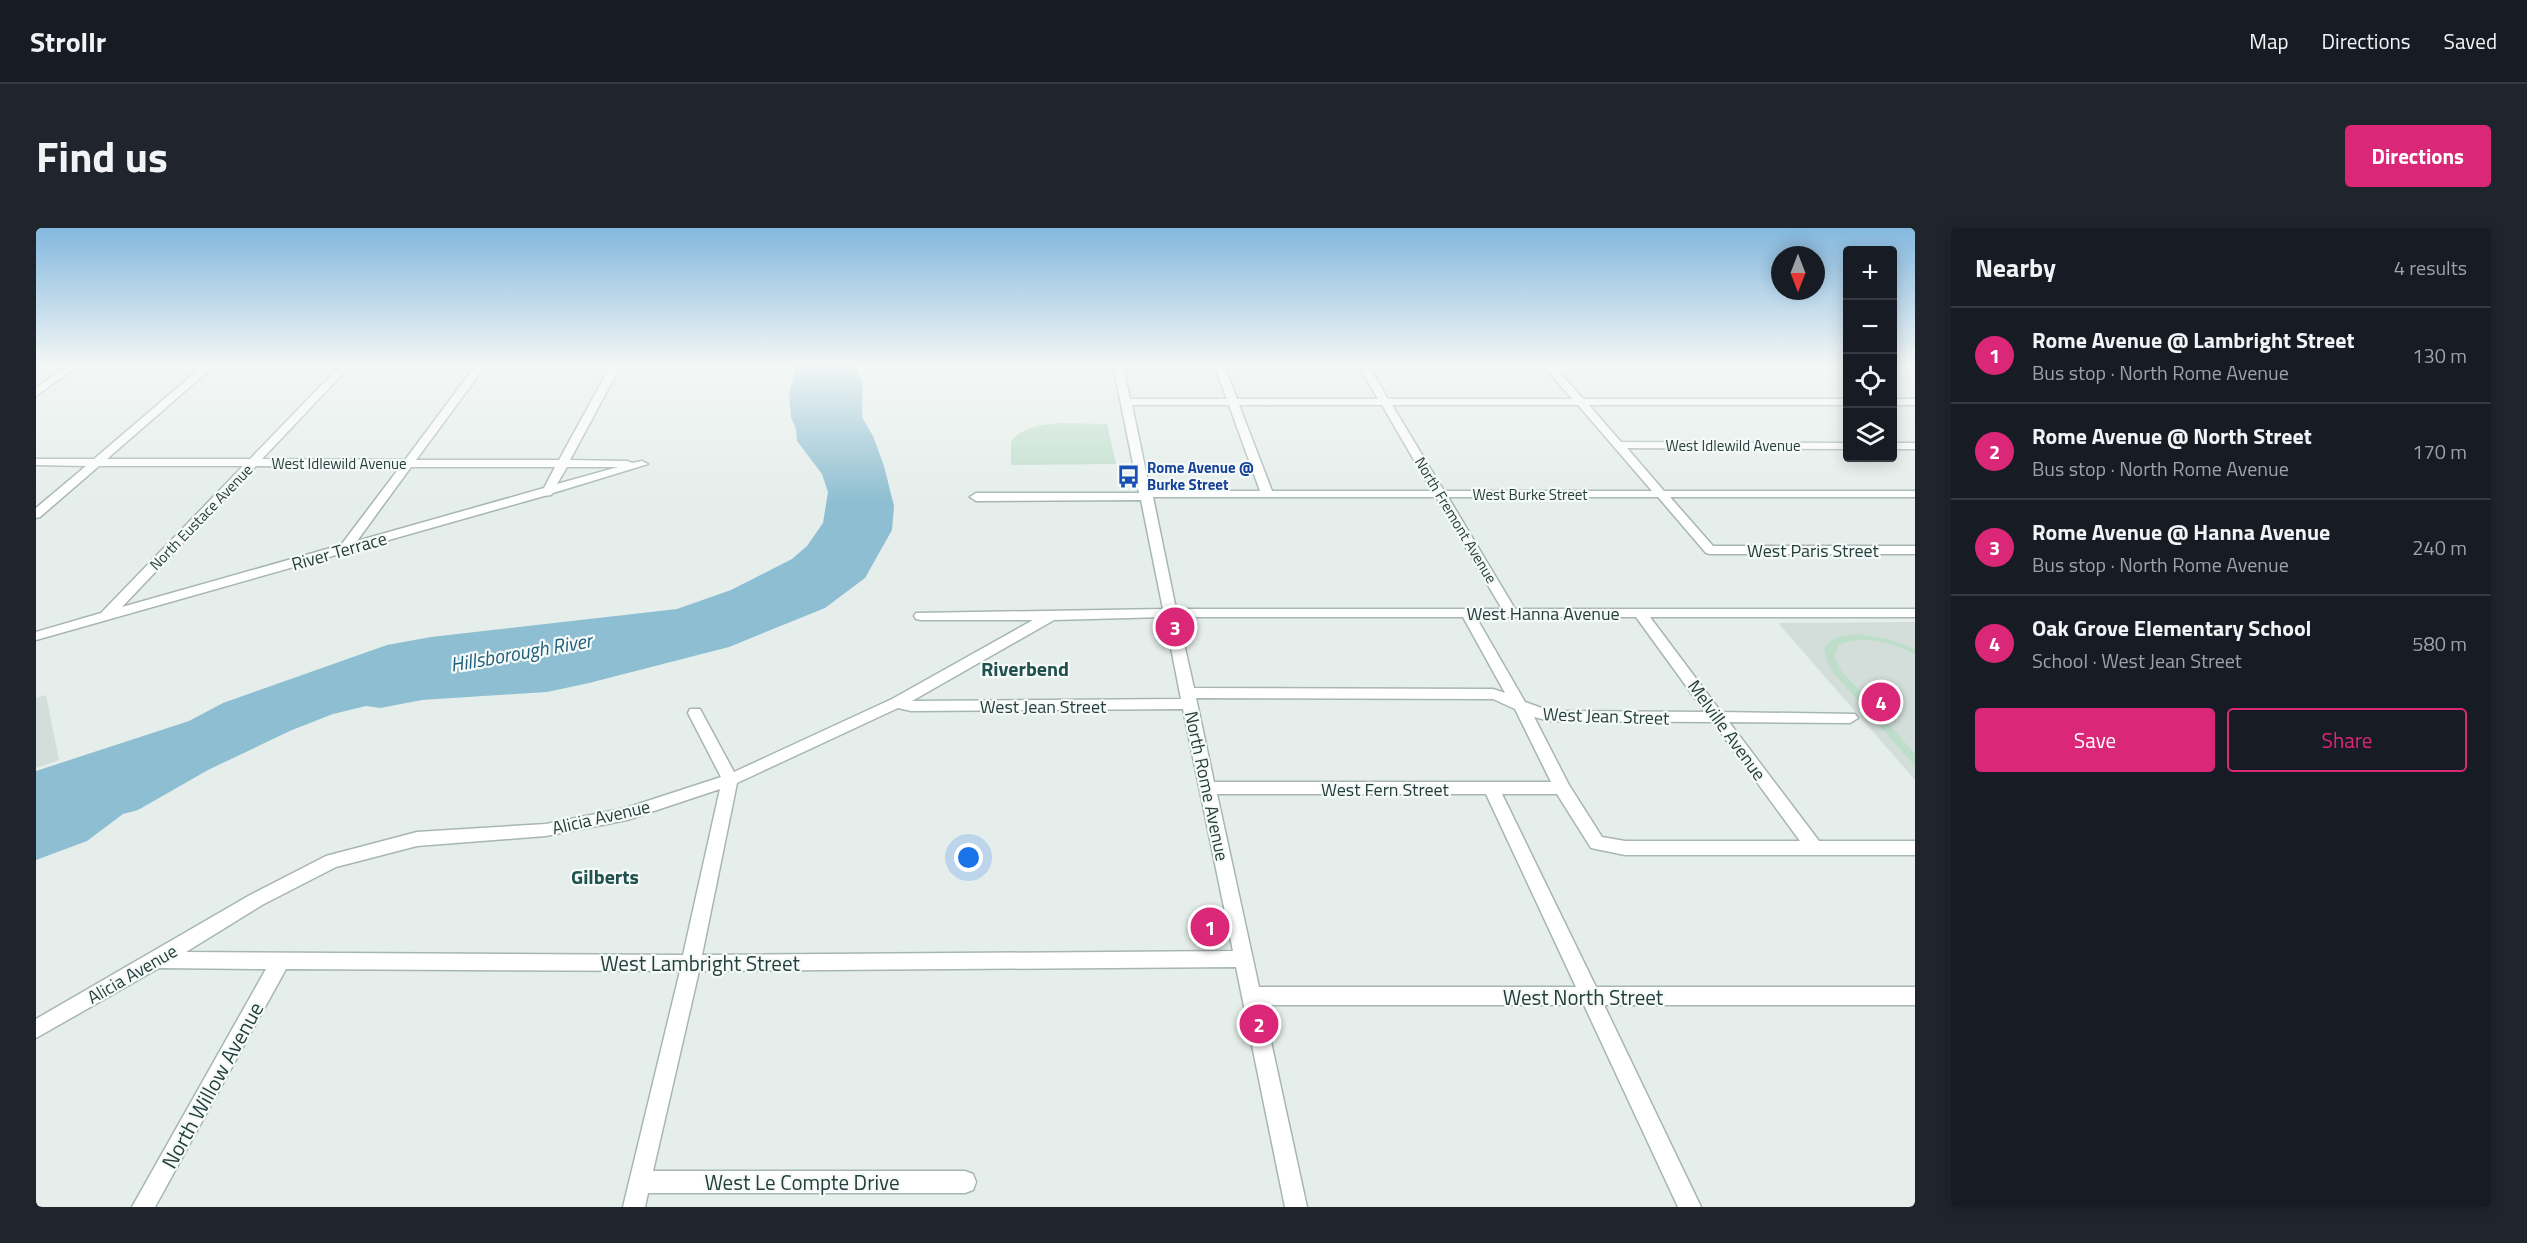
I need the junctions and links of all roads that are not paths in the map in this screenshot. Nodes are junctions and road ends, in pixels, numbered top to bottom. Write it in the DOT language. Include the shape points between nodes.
graph roads {
  1 [pos="157,411"];
  2 [pos="303,411"];
  3 [pos="447,411"];
  4 [pos="592,411"];
  5 [pos="1127,411"];
  6 [pos="1237,411"];
  7 [pos="1391,411"];
  8 [pos="1589,411"];
  9 [pos="1619,445"];
  10 [pos="1843,446"];
  11 [pos="1897,446"];
  12 [pos="1915,446"];
  13 [pos="36,462"];
  14 [pos="97,463"];
  15 [pos="253,463"];
  16 [pos="407,463"];
  17 [pos="564,464"];
  18 [pos="642,464"];
  19 [pos="547,493"];
  20 [pos="1268,494"];
  21 [pos="1441,494"];
  22 [pos="1662,494"];
  23 [pos="1915,494"];
  24 [pos="1145,496"];
  25 [pos="976,497"];
  26 [pos="36,514"];
  27 [pos="344,550"];
  28 [pos="1915,550"];
  29 [pos="1170,613"];
  30 [pos="1467,613"];
  31 [pos="1511,613"];
  32 [pos="1640,613"];
  33 [pos="1915,613"];
  34 [pos="106,616"];
  35 [pos="921,616"];
  36 [pos="1051,616"];
  37 [pos="36,636"];
  38 [pos="1188,699"];
  39 [pos="897,703"];
  40 [pos="1522,709"];
  41 [pos="695,713"];
  42 [pos="1850,718"];
  43 [pos="1718,719"];
  44 [pos="730,780"];
  45 [pos="1208,788"];
  46 [pos="1491,788"];
  47 [pos="1562,788"];
  48 [pos="1814,848"];
  49 [pos="1915,848"];
  50 [pos="1244,959"];
  51 [pos="157,960"];
  52 [pos="280,962"];
  53 [pos="691,963"];
  54 [pos="1251,996"];
  55 [pos="1915,996"];
  56 [pos="1591,997"];
  57 [pos="36,1029"];
  58 [pos="639,1182"];
  59 [pos="965,1182"];
  60 [pos="143,1207"];
  61 [pos="634,1207"];
  62 [pos="1296,1207"];
  63 [pos="1690,1207"];
  1 -- 14 [label="street"];
  2 -- 15 [label="street, North Eustace Avenue"];
  3 -- 16 [label="street"];
  4 -- 17 [label="street"];
  5 -- 24 [label="street, North Rome Avenue"];
  6 -- 20 [label="street"];
  7 -- 21 [label="street, North Fremont Avenue"];
  8 -- 9 [label="street"];
  9 -- 10 [label="street, West Idlewild Avenue"];
  9 -- 22 [label="street"];
  11 -- 12 [label="street"];
  13 -- 14 [label="street, West Idlewild Avenue"];
  14 -- 15 [label="street, West Idlewild Avenue"];
  14 -- 26 [label="street"];
  15 -- 16 [label="street, West Idlewild Avenue"];
  15 -- 34 [label="street, North Eustace Avenue"];
  16 -- 17 [label="street, West Idlewild Avenue"];
  16 -- 27 [label="street"];
  17 -- 18 [label="street, West Idlewild Avenue"];
  17 -- 19 [label="street"];
  18 -- 19 [label="street, River Terrace"];
  19 -- 27 [label="street, River Terrace"];
  20 -- 21 [label="street, West Burke Street"];
  20 -- 24 [label="street, West Burke Street"];
  21 -- 22 [label="street, West Burke Street"];
  21 -- 31 [label="street, North Fremont Avenue"];
  22 -- 23 [label="street, West Burke Street"];
  22 -- 28 [label="street, West Paris Street" via="1710,550"];
  24 -- 25 [label="street, West Burke Street"];
  24 -- 29 [label="street, North Rome Avenue"];
  27 -- 34 [label="street, River Terrace"];
  29 -- 30 [label="street, West Hanna Avenue"];
  29 -- 36 [label="street, Alicia Avenue"];
  29 -- 38 [label="street, North Rome Avenue"];
  30 -- 31 [label="street, West Hanna Avenue"];
  30 -- 40 [label="street"];
  31 -- 32 [label="street, West Hanna Avenue"];
  32 -- 33 [label="street, West Hanna Avenue"];
  32 -- 43 [label="street, Melville Avenue"];
  34 -- 37 [label="street, River Terrace"];
  35 -- 36 [label="street"];
  36 -- 39 [label="street, Alicia Avenue"];
  38 -- 39 [label="street, West Jean Street" via="911,706"];
  38 -- 40 [label="street, West Jean Street" via="1493,694"];
  38 -- 45 [label="street, North Rome Avenue"];
  39 -- 44 [label="street, Alicia Avenue"];
  40 -- 43 [label="street, West Jean Street" via="1550,717"];
  40 -- 47 [label="street"];
  41 -- 44 [label="street"];
  42 -- 43 [label="street, West Jean Street"];
  43 -- 48 [label="street, Melville Avenue"];
  44 -- 51 [label="street, Alicia Avenue" via="615,816 546,830 417,839 332,861 256,900"];
  44 -- 53 [label="street"];
  45 -- 46 [label="street, West Fern Street"];
  45 -- 50 [label="street, North Rome Avenue"];
  46 -- 47 [label="street, West Fern Street"];
  46 -- 56 [label="street"];
  47 -- 48 [label="street" via="1597,843 1624,848"];
  48 -- 49 [label="street"];
  50 -- 53 [label="street, West Lambright Street"];
  50 -- 54 [label="street, North Rome Avenue"];
  51 -- 52 [label="street, West Lambright Street"];
  51 -- 57 [label="street, Alicia Avenue"];
  52 -- 53 [label="street, West Lambright Street"];
  52 -- 60 [label="street, North Willow Avenue"];
  53 -- 58 [label="street"];
  54 -- 56 [label="street, West North Street"];
  54 -- 62 [label="street, North Rome Avenue"];
  55 -- 56 [label="street, West North Street"];
  56 -- 63 [label="street"];
  58 -- 59 [label="street, West Le Compte Drive"];
  58 -- 61 [label="street"];
}
